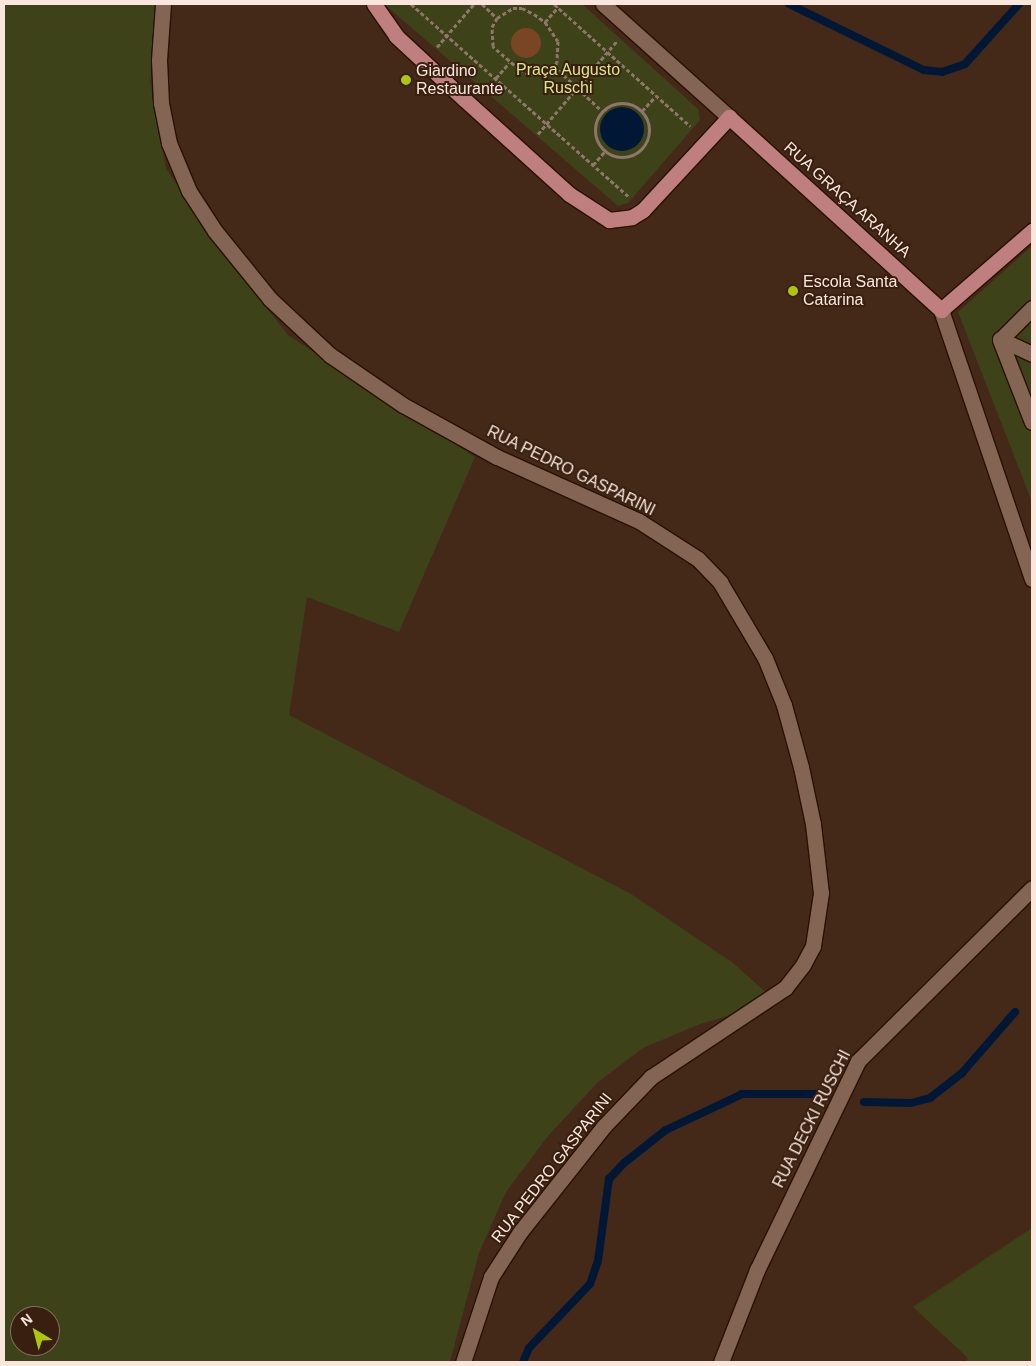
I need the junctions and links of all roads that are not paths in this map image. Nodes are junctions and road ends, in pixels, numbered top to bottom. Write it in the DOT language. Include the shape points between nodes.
graph roads {
  1 [pos="163,4"];
  2 [pos="374,4"];
  3 [pos="603,4"];
  4 [pos="729,117"];
  5 [pos="1032,231"];
  6 [pos="1032,308"];
  7 [pos="941,310"];
  8 [pos="1000,339"];
  9 [pos="1032,354"];
  10 [pos="1032,422"];
  11 [pos="1032,579"];
  12 [pos="1032,888"];
  13 [pos="463,1362"];
  14 [pos="721,1362"];
  1 -- 13 [label="street, RUA PEDRO GASPARINI" via="159,60 161,103 169,143 189,191 215,231 270,299 330,355 403,405 497,457 639,521 698,559 720,582 765,658 784,705 801,767 815,833 821,893 813,946 803,965 784,988 650,1077 604,1126 520,1232 491,1277"];
  2 -- 4 [label="main road" via="396,36 464,99 570,194 609,220 632,217 643,210"];
  3 -- 4 [label="street"];
  4 -- 7 [label="main road, RUA GRAÇA ARANHA"];
  5 -- 7 [label="main road"];
  6 -- 8 [label="street"];
  7 -- 11 [label="street"];
  8 -- 9 [label="street"];
  8 -- 10 [label="street" via="1000,347"];
  12 -- 14 [label="street, RUA DECKI RUSCHI" via="858,1061 757,1270"];
}
